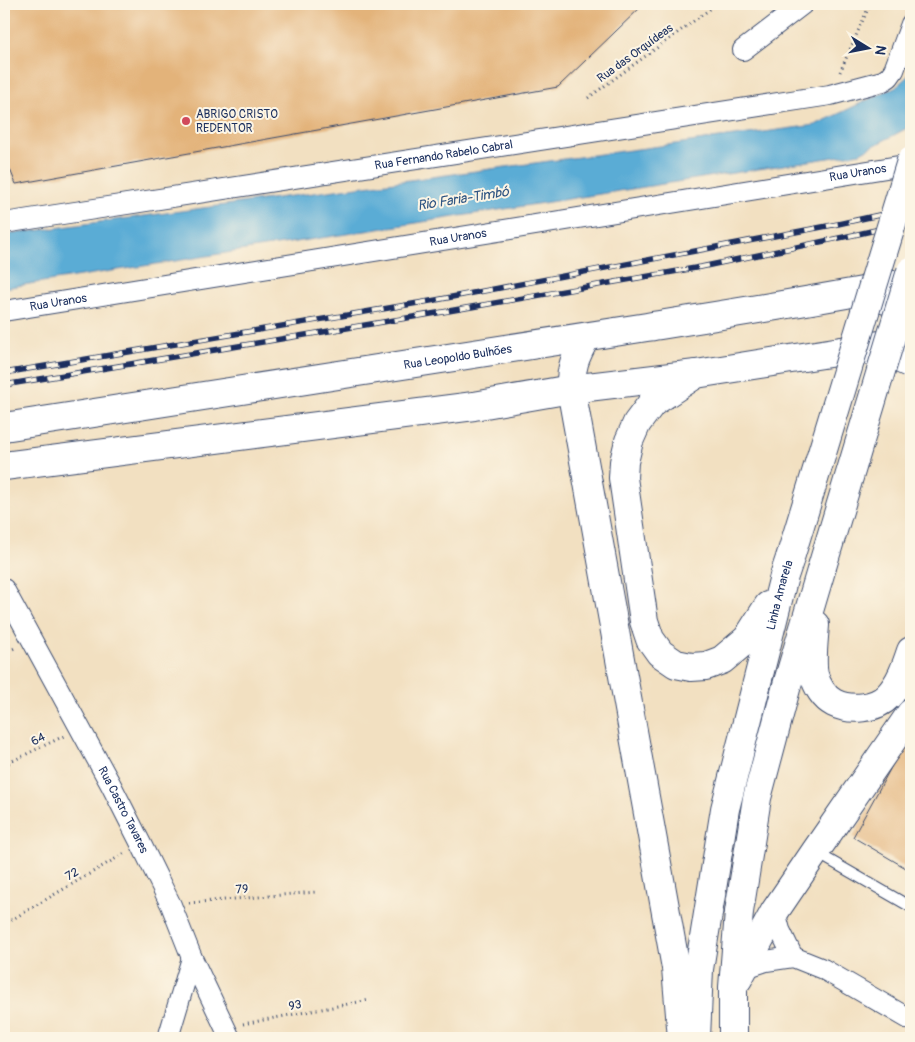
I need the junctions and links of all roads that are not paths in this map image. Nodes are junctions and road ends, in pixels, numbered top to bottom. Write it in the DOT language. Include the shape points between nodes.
graph roads {
  1 [pos="803,4"];
  2 [pos="911,24"];
  3 [pos="743,50"];
  4 [pos="911,162"];
  5 [pos="4,223"];
  6 [pos="911,271"];
  7 [pos="911,282"];
  8 [pos="856,293"];
  9 [pos="911,306"];
  10 [pos="4,312"];
  11 [pos="586,337"];
  12 [pos="911,340"];
  13 [pos="859,348"];
  14 [pos="911,364"];
  15 [pos="696,374"];
  16 [pos="571,389"];
  17 [pos="98,411"];
  18 [pos="4,427"];
  19 [pos="4,444"];
  20 [pos="4,466"];
  21 [pos="787,567"];
  22 [pos="820,576"];
  23 [pos="4,589"];
  24 [pos="911,651"];
  25 [pos="911,713"];
  26 [pos="814,852"];
  27 [pos="911,907"];
  28 [pos="775,911"];
  29 [pos="793,957"];
  30 [pos="192,958"];
  31 [pos="739,977"];
  32 [pos="911,1020"];
  33 [pos="228,1033"];
  34 [pos="168,1038"];
  35 [pos="682,1038"];
  36 [pos="696,1038"];
  37 [pos="733,1038"];
  1 -- 3 [label="street"];
  2 -- 5 [label="street, Rua Fernando Rabelo Cabral" via="889,77 830,95"];
  4 -- 10 [label="street, Rua Uranos"];
  4 -- 21 [label="main road, Linha Amarela, bridge"];
  6 -- 22 [label="main road, bridge"];
  7 -- 8 [label="main road, Rua Leopoldo Bulhões"];
  8 -- 9 [label="main road"];
  8 -- 11 [label="main road, Rua Leopoldo Bulhões"];
  11 -- 16 [label="main road" via="573,364"];
  11 -- 17 [label="main road, Rua Leopoldo Bulhões"];
  12 -- 13 [label="main road"];
  13 -- 14 [label="main road" via="892,355"];
  13 -- 15 [label="main road"];
  15 -- 16 [label="main road"];
  15 -- 21 [label="main road" via="652,403 637,422 628,441 624,462 623,478 644,620 650,639 660,653 676,664 706,666 722,660 747,639 765,612"];
  16 -- 20 [label="main road" via="474,406"];
  16 -- 35 [label="main road" via="676,968"];
  17 -- 18 [label="main road, Rua Leopoldo Bulhões"];
  17 -- 19 [label="main road" via="70,424"];
  21 -- 36 [label="main road, Linha Amarela" via="725,809 699,969"];
  22 -- 24 [label="main road" via="814,676 822,694 843,706 873,705 888,696 903,675"];
  22 -- 31 [label="main road" via="757,798 739,912"];
  23 -- 30 [label="street, Rua Castro Tavares" via="111,784 171,905"];
  25 -- 26 [label="main road"];
  26 -- 27 [label="lane"];
  26 -- 28 [label="main road"];
  28 -- 29 [label="street"];
  28 -- 31 [label="main road"];
  29 -- 31 [label="street" via="766,961"];
  29 -- 32 [label="street" via="822,969"];
  30 -- 33 [label="street, Rua Castro Tavares"];
  30 -- 34 [label="street"];
  31 -- 37 [label="main road"];
}
